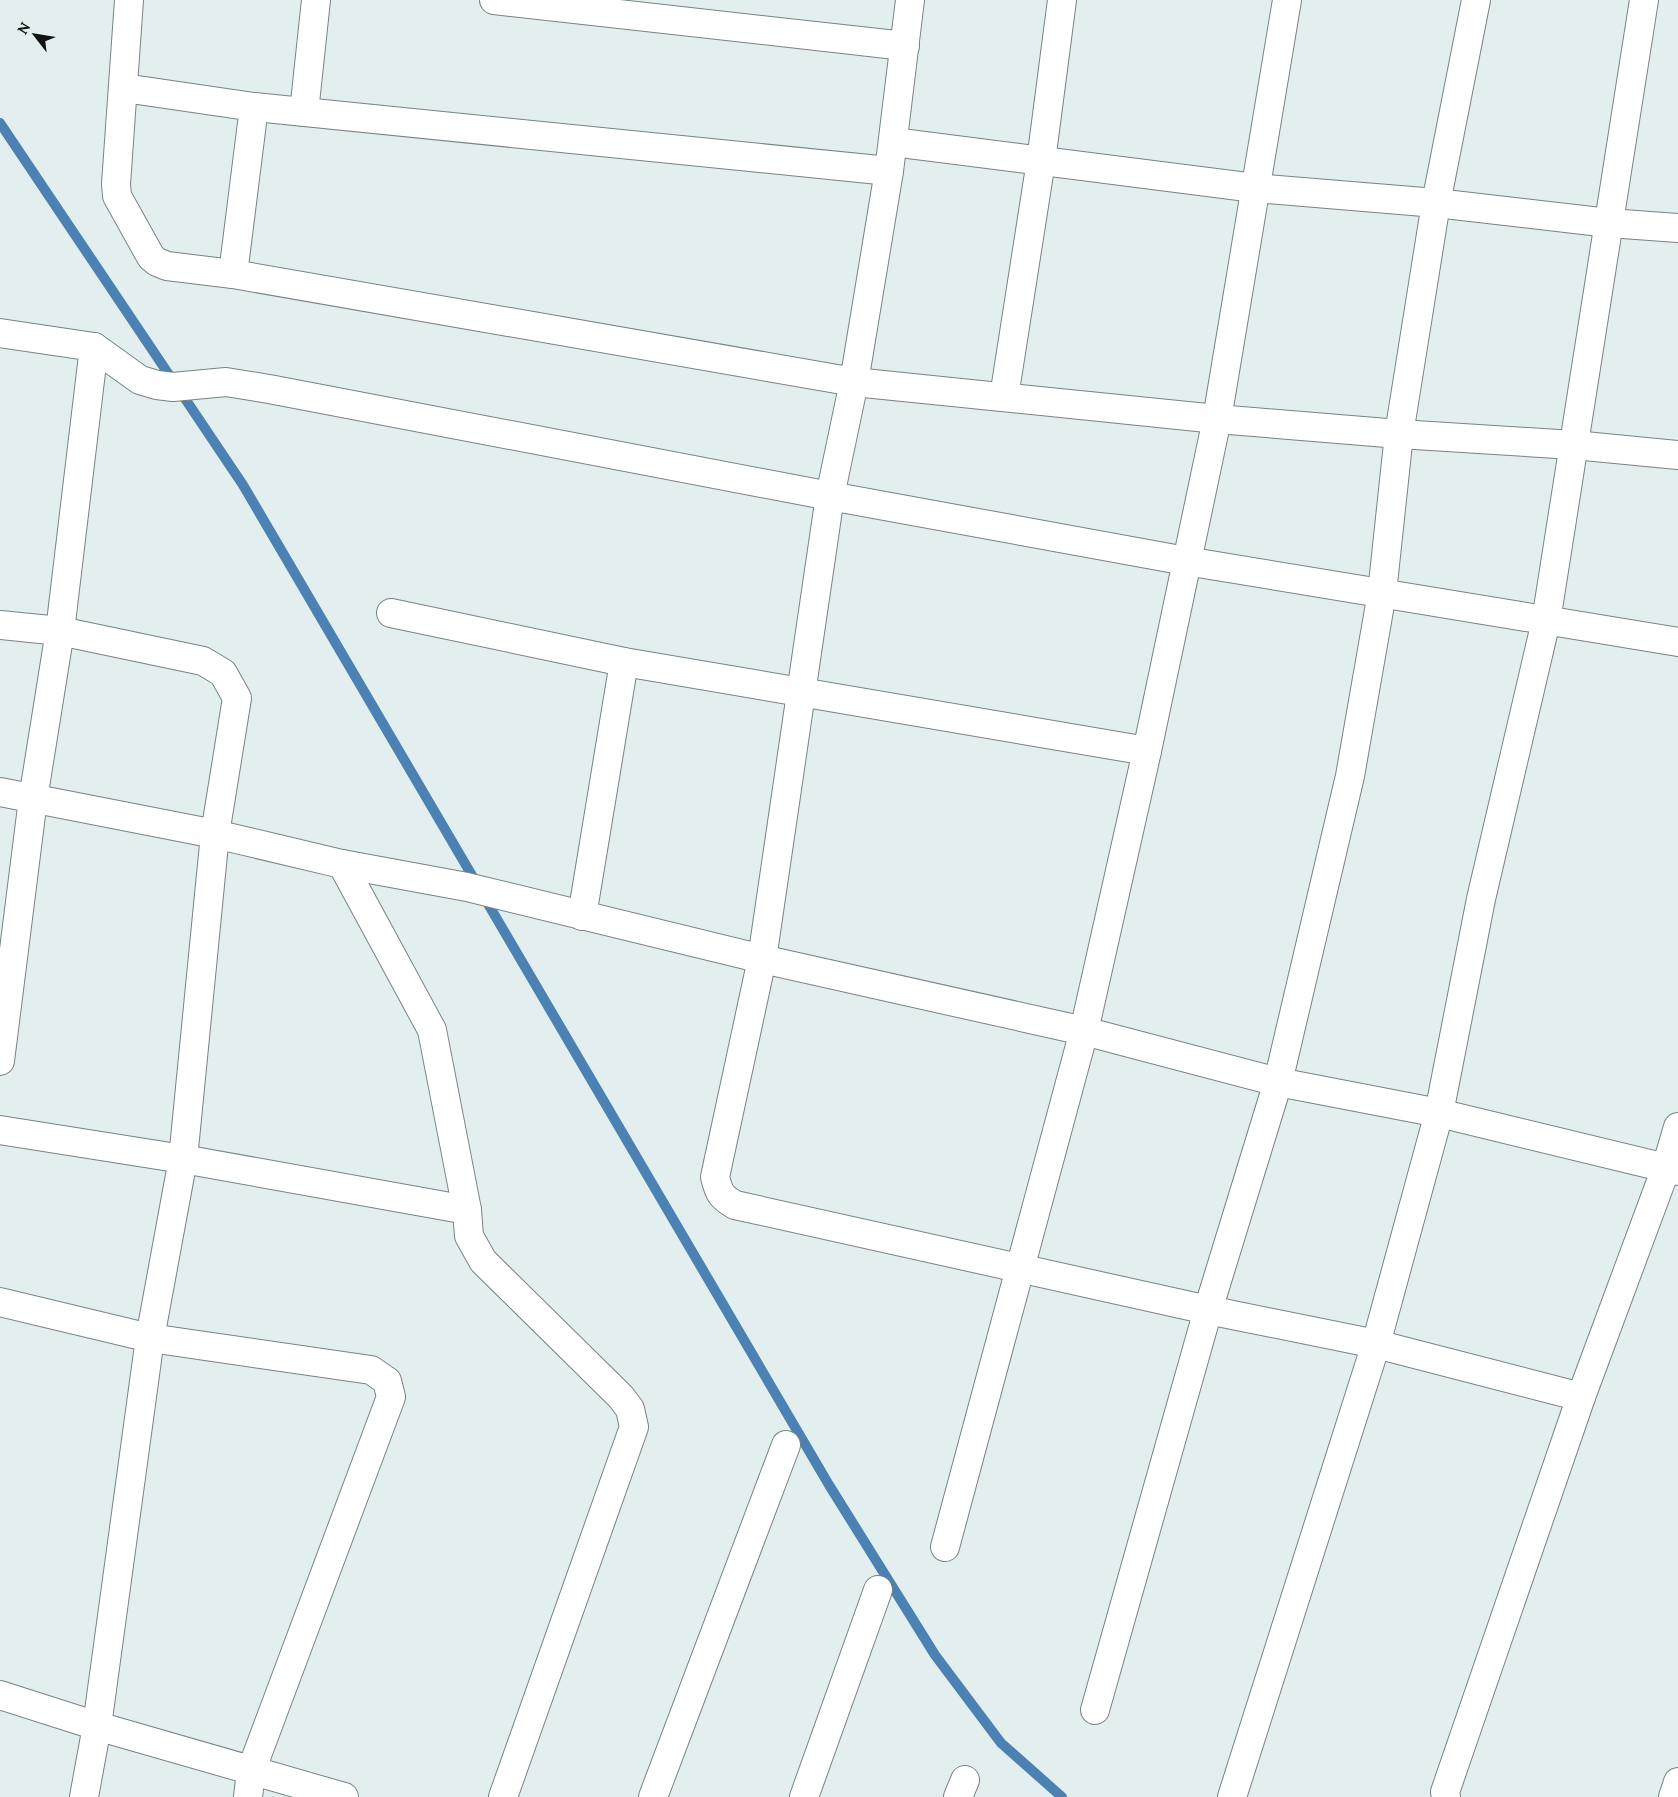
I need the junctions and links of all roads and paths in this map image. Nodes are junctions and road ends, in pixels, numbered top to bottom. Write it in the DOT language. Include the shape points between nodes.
graph roads {
  1 [pos="129,0"];
  2 [pos="316,0"];
  3 [pos="494,0"];
  4 [pos="910,0"];
  5 [pos="1062,0"];
  6 [pos="1287,0"];
  7 [pos="1476,0"];
  8 [pos="1644,0"];
  9 [pos="905,46"];
  10 [pos="124,88"];
  11 [pos="254,107"];
  12 [pos="304,112"];
  13 [pos="893,142"];
  14 [pos="1041,161"];
  15 [pos="889,171"];
  16 [pos="1255,188"];
  17 [pos="1436,203"];
  18 [pos="1609,223"];
  19 [pos="1678,228"];
  20 [pos="233,274"];
  21 [pos="0,333"];
  22 [pos="94,347"];
  23 [pos="854,382"];
  24 [pos="1004,397"];
  25 [pos="1217,419"];
  26 [pos="1399,434"];
  27 [pos="1574,445"];
  28 [pos="1678,455"];
  29 [pos="830,496"];
  30 [pos="1186,561"];
  31 [pos="1382,593"];
  32 [pos="391,613"];
  33 [pos="1546,621"];
  34 [pos="0,625"];
  35 [pos="60,631"];
  36 [pos="1678,642"];
  37 [pos="624,662"];
  38 [pos="800,693"];
  39 [pos="1147,751"];
  40 [pos="0,792"];
  41 [pos="33,799"];
  42 [pos="215,834"];
  43 [pos="342,864"];
  44 [pos="582,916"];
  45 [pos="762,959"];
  46 [pos="1084,1031"];
  47 [pos="0,1061"];
  48 [pos="1278,1082"];
  49 [pos="1439,1113"];
  50 [pos="1678,1127"];
  51 [pos="0,1130"];
  52 [pos="182,1159"];
  53 [pos="1672,1169"];
  54 [pos="467,1210"];
  55 [pos="1021,1268"];
  56 [pos="0,1302"];
  57 [pos="1208,1310"];
  58 [pos="150,1338"];
  59 [pos="1376,1344"];
  60 [pos="1581,1397"];
  61 [pos="786,1445"];
  62 [pos="945,1547"];
  63 [pos="878,1590"];
  64 [pos="0,1695"];
  65 [pos="1095,1710"];
  66 [pos="97,1726"];
  67 [pos="251,1770"];
  68 [pos="1678,1782"];
  69 [pos="84,1797"];
  70 [pos="248,1797"];
  71 [pos="344,1797"];
  72 [pos="504,1797"];
  73 [pos="653,1797"];
  74 [pos="804,1797"];
  75 [pos="1232,1797"];
  76 [pos="1446,1797"];
  77 [pos="1673,1797"];
  1 -- 10 [label="street"];
  2 -- 12 [label="street"];
  3 -- 9 [label="street"];
  4 -- 9 [label="street"];
  5 -- 14 [label="street"];
  6 -- 16 [label="street"];
  7 -- 17 [label="street"];
  8 -- 18 [label="street"];
  9 -- 13 [label="street"];
  10 -- 11 [label="street"];
  10 -- 20 [label="street" via="117,196 151,257 167,266"];
  11 -- 12 [label="street"];
  11 -- 20 [label="street"];
  12 -- 15 [label="street"];
  13 -- 14 [label="street"];
  13 -- 15 [label="street"];
  14 -- 16 [label="street"];
  14 -- 24 [label="street"];
  15 -- 23 [label="street"];
  16 -- 17 [label="street"];
  16 -- 25 [label="street"];
  17 -- 18 [label="street"];
  17 -- 26 [label="street"];
  18 -- 19 [label="street"];
  18 -- 27 [label="street"];
  20 -- 23 [label="street"];
  21 -- 22 [label="street"];
  22 -- 29 [label="street" via="140,380 157,385 174,388 226,382"];
  22 -- 35 [label="street"];
  23 -- 24 [label="street"];
  23 -- 29 [label="street"];
  24 -- 25 [label="street"];
  25 -- 26 [label="street"];
  25 -- 30 [label="street"];
  26 -- 27 [label="street"];
  26 -- 31 [label="street"];
  27 -- 28 [label="street"];
  27 -- 33 [label="street"];
  29 -- 30 [label="street"];
  29 -- 38 [label="street"];
  30 -- 31 [label="street"];
  30 -- 39 [label="street"];
  31 -- 33 [label="street"];
  31 -- 48 [label="street" via="1350,776"];
  32 -- 37 [label="street"];
  33 -- 36 [label="street"];
  33 -- 49 [label="street" via="1481,899"];
  34 -- 35 [label="street"];
  35 -- 41 [label="street"];
  35 -- 42 [label="street" via="203,661 223,672 236,698"];
  37 -- 38 [label="street"];
  37 -- 44 [label="street"];
  38 -- 39 [label="street"];
  38 -- 45 [label="street"];
  39 -- 46 [label="street"];
  40 -- 41 [label="street"];
  41 -- 42 [label="street"];
  41 -- 47 [label="street"];
  42 -- 43 [label="street"];
  42 -- 52 [label="street"];
  43 -- 44 [label="street" via="467,887"];
  43 -- 54 [label="street" via="432,1030"];
  44 -- 45 [label="street"];
  45 -- 46 [label="street"];
  45 -- 55 [label="street" via="715,1177 720,1194 735,1206"];
  46 -- 48 [label="street"];
  46 -- 55 [label="street"];
  48 -- 49 [label="street"];
  48 -- 57 [label="street"];
  49 -- 53 [label="street"];
  49 -- 59 [label="street"];
  50 -- 53 [label="street"];
  51 -- 52 [label="street"];
  52 -- 54 [label="street"];
  52 -- 58 [label="street"];
  53 -- 60 [label="street"];
  54 -- 72 [label="street" via="469,1236 483,1261 621,1396 630,1410 634,1427"];
  55 -- 57 [label="street"];
  55 -- 62 [label="street"];
  56 -- 58 [label="street"];
  57 -- 59 [label="street"];
  57 -- 65 [label="street"];
  58 -- 66 [label="street"];
  58 -- 67 [label="street" via="371,1370 387,1381 390,1397"];
  59 -- 60 [label="street"];
  59 -- 75 [label="street"];
  60 -- 76 [label="street" via="1445,1792"];
  61 -- 73 [label="street"];
  63 -- 74 [label="street"];
  64 -- 66 [label="street"];
  66 -- 67 [label="street"];
  66 -- 69 [label="street"];
  67 -- 70 [label="street"];
  67 -- 71 [label="street"];
  68 -- 77 [label="street"];
}
